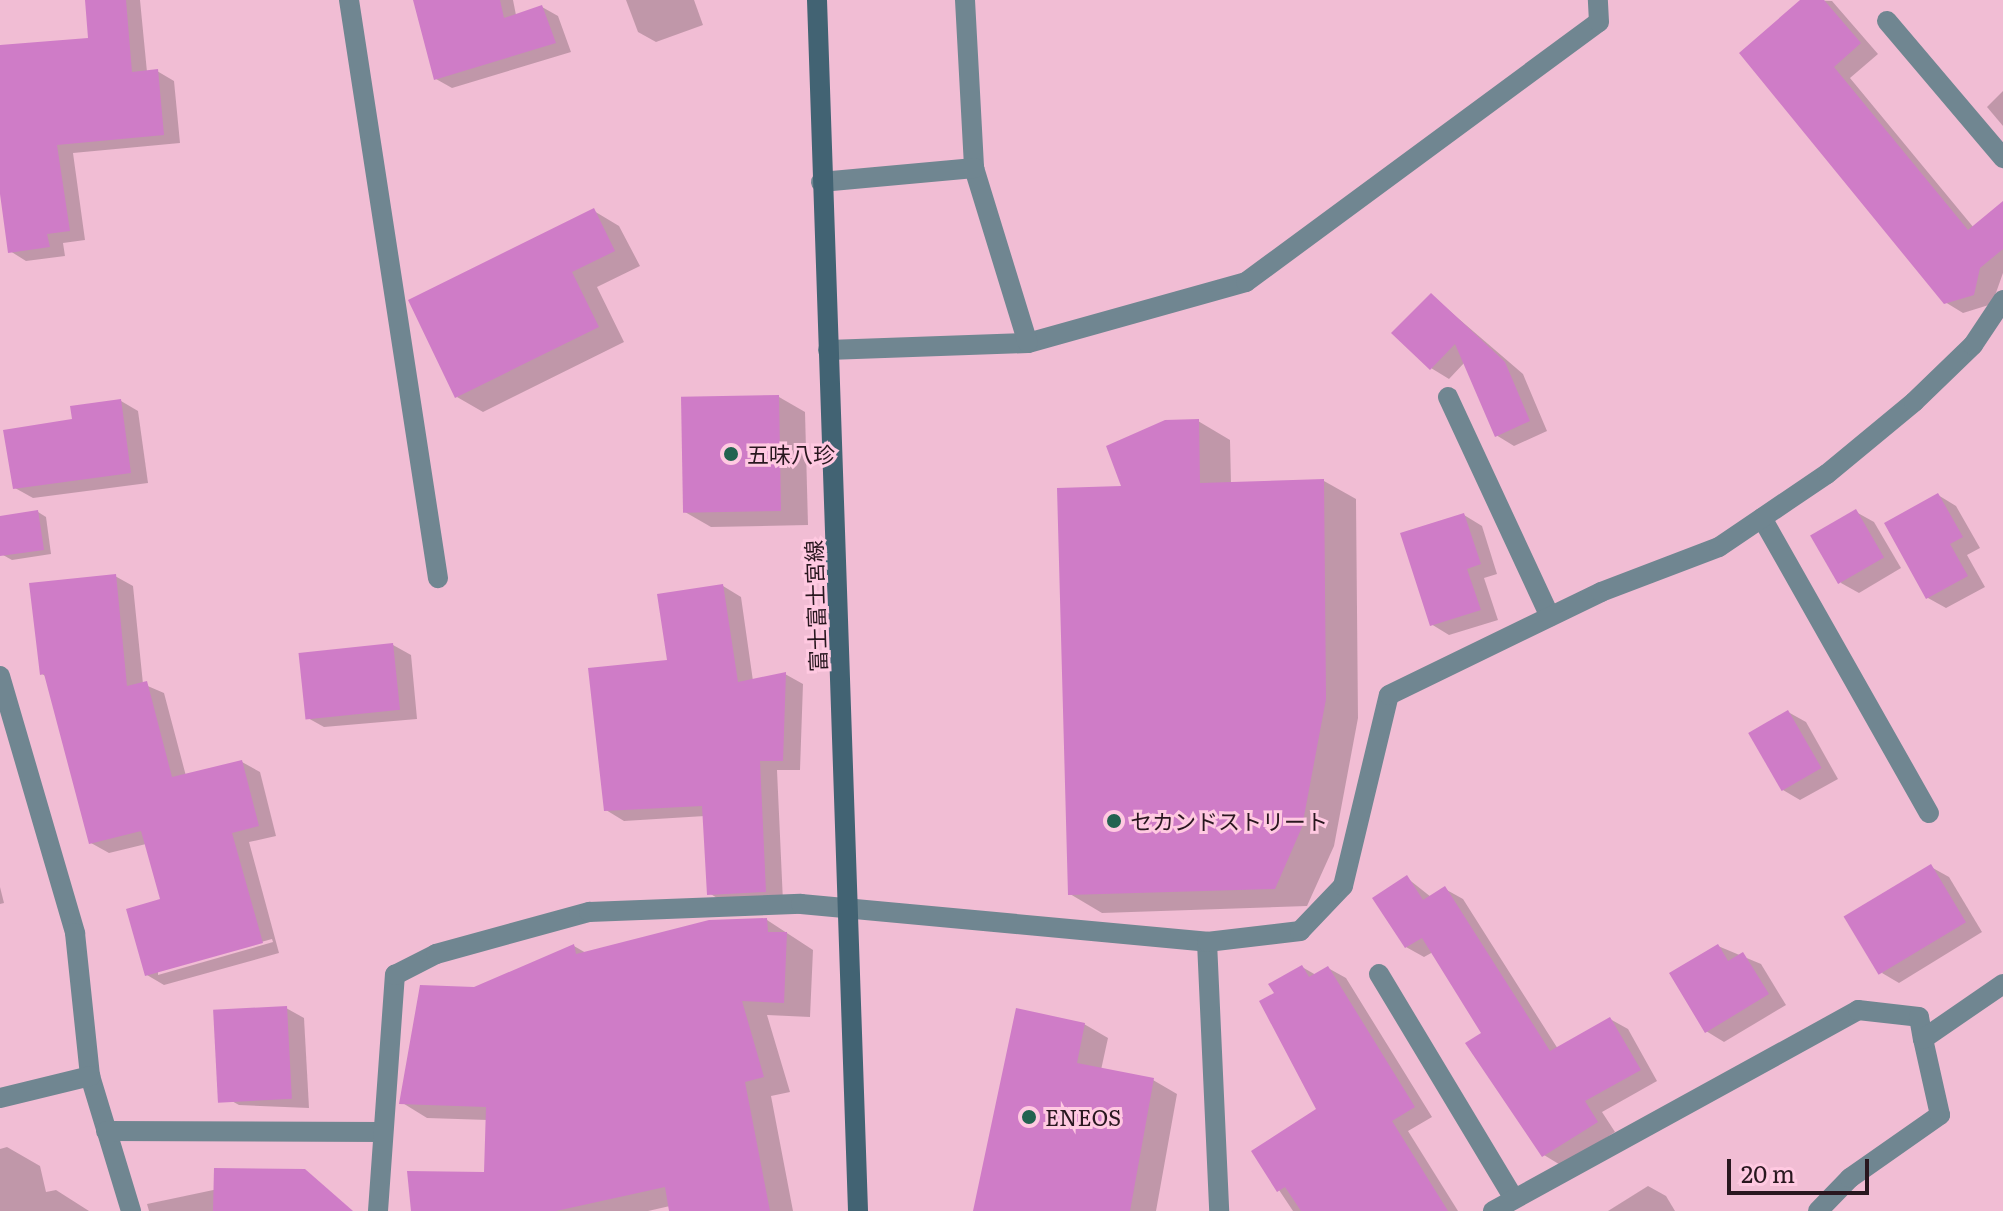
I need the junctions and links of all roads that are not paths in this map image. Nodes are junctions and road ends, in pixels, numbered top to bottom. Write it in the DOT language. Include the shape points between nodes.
graph roads {
  1 [pos="349,0"];
  2 [pos="817,0"];
  3 [pos="965,0"];
  4 [pos="1598,0"];
  5 [pos="1887,21"];
  6 [pos="2003,158"];
  7 [pos="974,168"];
  8 [pos="821,182"];
  9 [pos="2003,300"];
  10 [pos="1028,343"];
  11 [pos="828,350"];
  12 [pos="1448,397"];
  13 [pos="1762,518"];
  14 [pos="438,578"];
  15 [pos="1550,617"];
  16 [pos="0,676"];
  17 [pos="1929,813"];
  18 [pos="851,911"];
  19 [pos="1207,942"];
  20 [pos="1379,974"];
  21 [pos="2003,984"];
  22 [pos="1923,1039"];
  23 [pos="90,1076"];
  24 [pos="0,1098"];
  25 [pos="106,1131"];
  26 [pos="382,1132"];
  27 [pos="1513,1197"];
  28 [pos="131,1211"];
  29 [pos="378,1211"];
  30 [pos="858,1211"];
  31 [pos="1219,1211"];
  32 [pos="1493,1211"];
  33 [pos="1818,1211"];
  1 -- 14 [label="street"];
  2 -- 8 [label="main road, 富士富士宮線"];
  3 -- 7 [label="street"];
  4 -- 10 [label="street" via="1599,22 1246,282"];
  5 -- 6 [label="street"];
  7 -- 8 [label="street"];
  7 -- 10 [label="street"];
  8 -- 11 [label="main road, 富士富士宮線"];
  9 -- 13 [label="street" via="1973,345 1914,402 1827,474"];
  10 -- 11 [label="street"];
  11 -- 18 [label="main road, 富士富士宮線"];
  12 -- 15 [label="street"];
  13 -- 15 [label="street" via="1719,547"];
  13 -- 17 [label="street"];
  15 -- 19 [label="street" via="1389,695 1343,886 1300,931"];
  16 -- 23 [label="street" via="75,933"];
  18 -- 19 [label="street"];
  18 -- 26 [label="street" via="801,904 589,912 436,954 395,975"];
  18 -- 30 [label="main road, 富士富士宮線"];
  19 -- 31 [label="street"];
  20 -- 27 [label="street"];
  21 -- 22 [label="street"];
  22 -- 27 [label="street" via="1919,1017 1858,1010"];
  22 -- 33 [label="street" via="1940,1115 1850,1178"];
  23 -- 24 [label="street"];
  23 -- 25 [label="street"];
  25 -- 26 [label="street"];
  25 -- 28 [label="street"];
  26 -- 29 [label="street"];
  27 -- 32 [label="street"];
}
